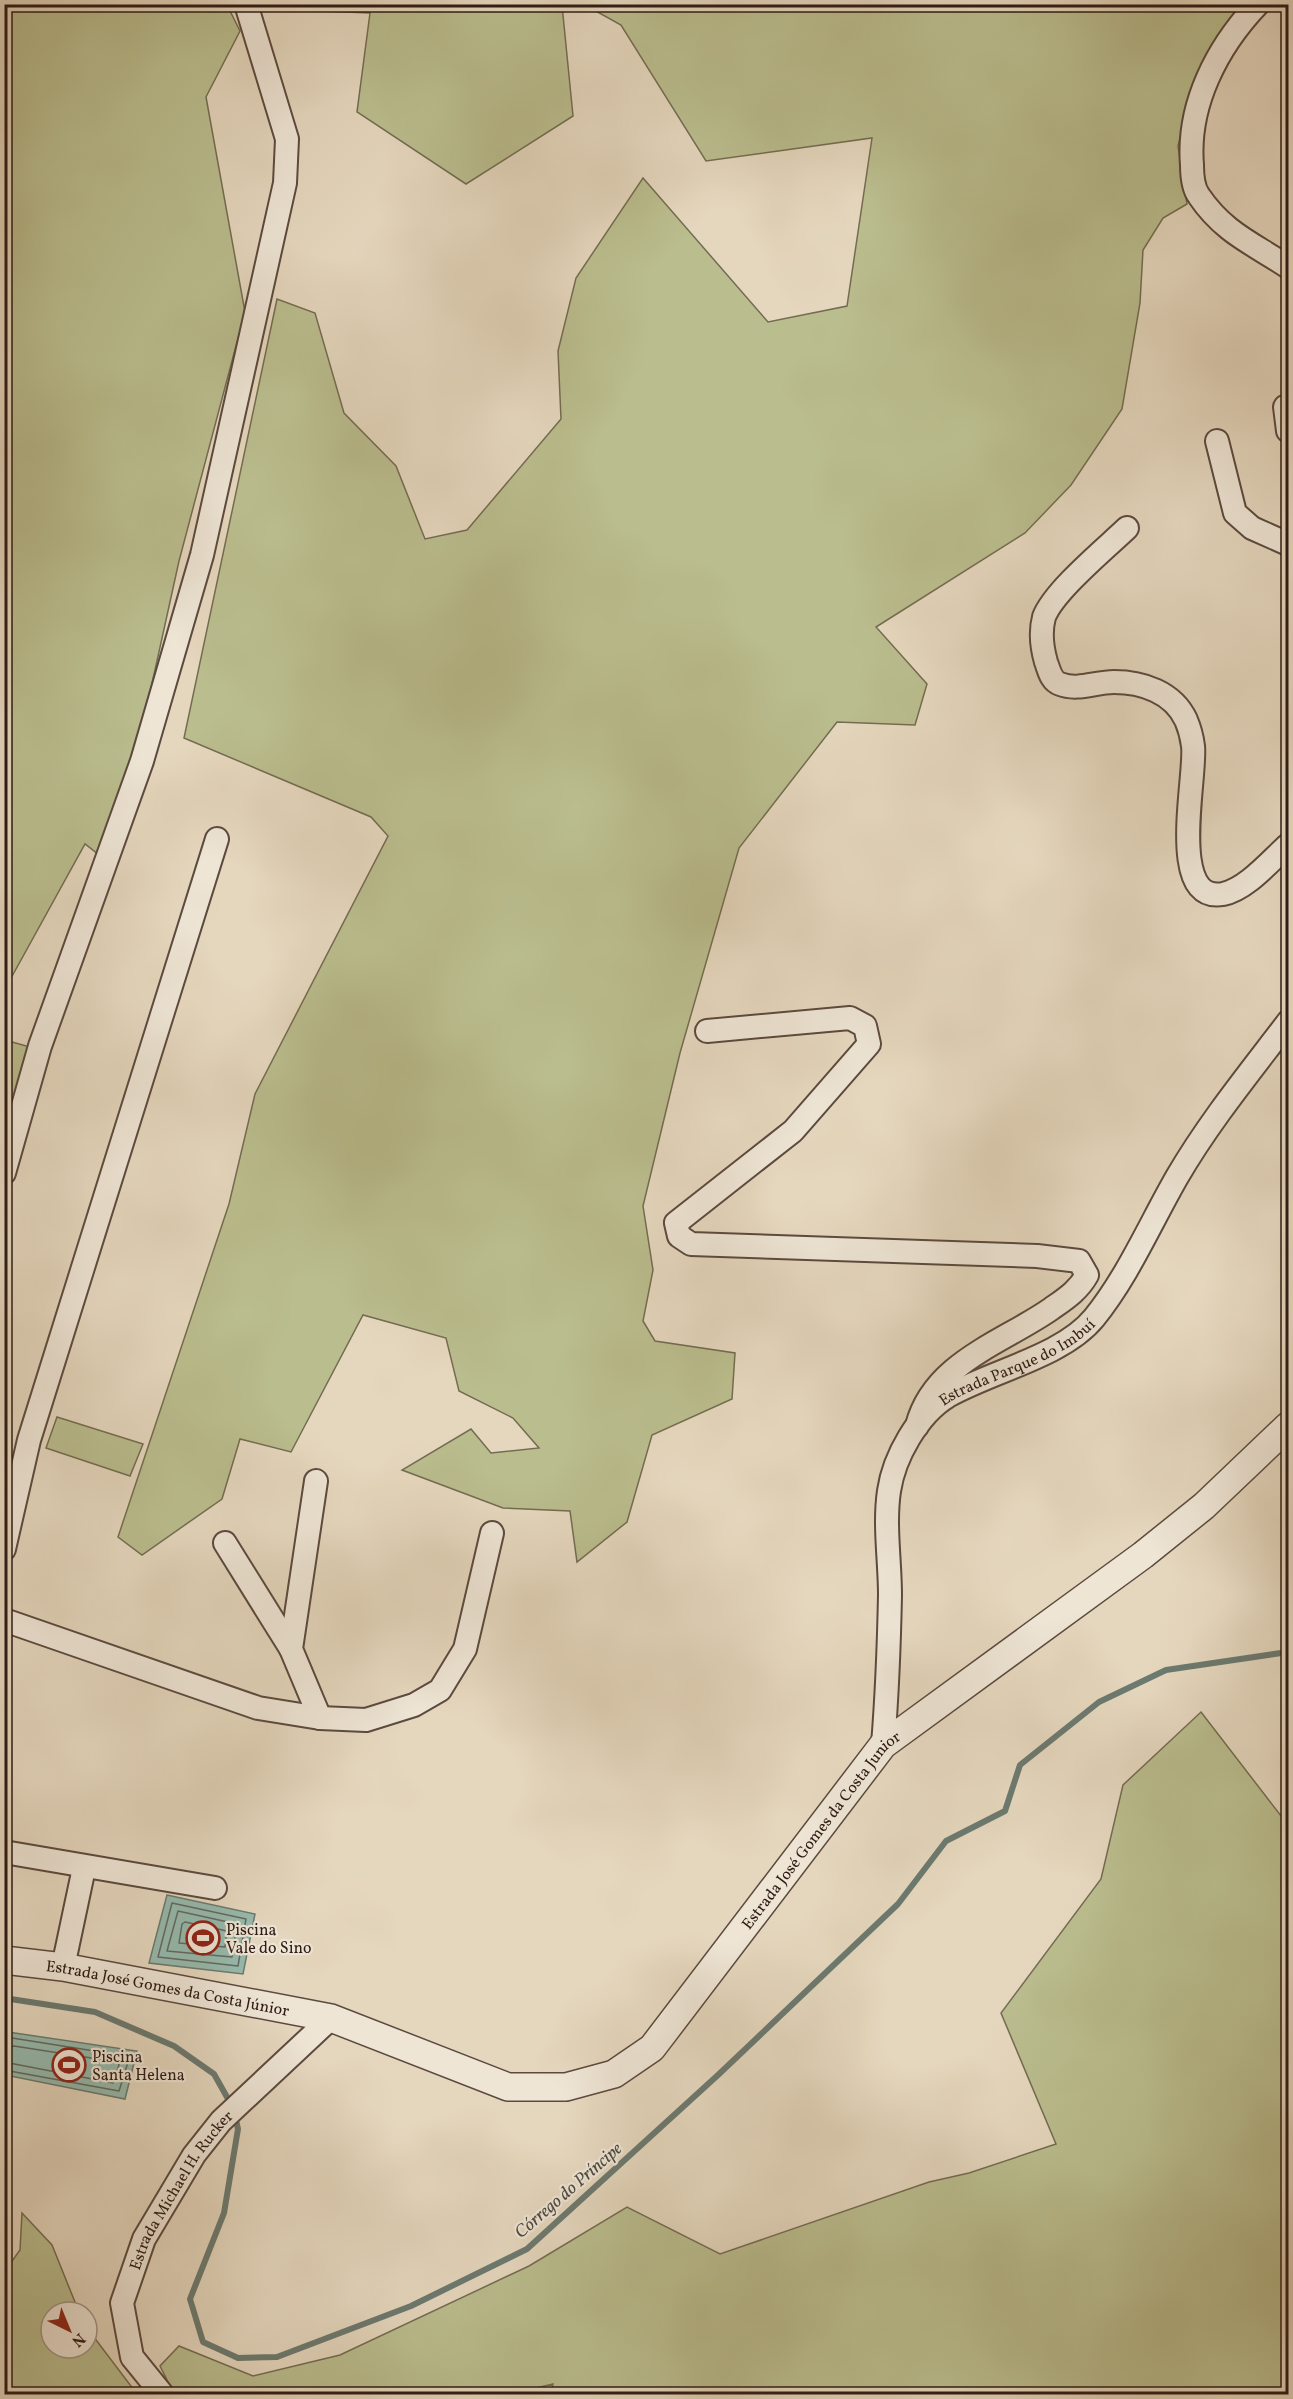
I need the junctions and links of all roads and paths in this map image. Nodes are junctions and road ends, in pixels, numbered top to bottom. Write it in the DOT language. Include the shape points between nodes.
graph roads {
  1 [pos="246,4"];
  2 [pos="1258,4"];
  3 [pos="1288,267"];
  4 [pos="1285,407"];
  5 [pos="1288,431"];
  6 [pos="1217,441"];
  7 [pos="1127,528"];
  8 [pos="1288,544"];
  9 [pos="217,839"];
  10 [pos="1288,845"];
  11 [pos="1288,1022"];
  12 [pos="707,1031"];
  13 [pos="4,1173"];
  14 [pos="917,1426"];
  15 [pos="1288,1426"];
  16 [pos="316,1481"];
  17 [pos="492,1533"];
  18 [pos="225,1543"];
  19 [pos="4,1550"];
  20 [pos="4,1620"];
  21 [pos="291,1649"];
  22 [pos="320,1718"];
  23 [pos="883,1745"];
  24 [pos="4,1852"];
  25 [pos="84,1868"];
  26 [pos="215,1888"];
  27 [pos="4,1960"];
  28 [pos="63,1967"];
  29 [pos="331,2018"];
  30 [pos="162,2394"];
  1 -- 13 [label="street" via="287,139 285,183 202,555 142,761 40,1046"];
  2 -- 3 [label="street" via="1234,30 1196,108 1190,147 1192,176 1197,195 1216,217 1249,245"];
  4 -- 5 [label="street"];
  6 -- 8 [label="street" via="1235,513 1252,528"];
  7 -- 10 [label="street" via="1051,603 1044,620 1042,647 1050,676 1058,684 1075,687 1113,682 1154,688 1185,719 1194,747 1188,858 1195,882 1208,891 1223,894 1244,884"];
  9 -- 19 [label="street" via="29,1440"];
  11 -- 14 [label="street, Estrada Parque do Imbuí" via="1178,1175 1095,1317 1058,1347 980,1378 944,1398"];
  12 -- 14 [label="street" via="850,1018 865,1026 869,1044 793,1131 676,1223 679,1236 691,1244 1037,1256 1079,1261 1087,1275 1078,1289 1026,1327 962,1363 931,1391"];
  14 -- 23 [label="street, Estrada Parque do Imbuí" via="901,1454 889,1490 890,1595"];
  15 -- 23 [label="street, Estrada José Gomes da Costa Junior" via="1204,1506 1143,1555"];
  16 -- 21 [label="street"];
  17 -- 22 [label="street" via="465,1649 440,1690 414,1705 366,1720"];
  18 -- 21 [label="street"];
  20 -- 22 [label="street" via="258,1708"];
  21 -- 22 [label="street"];
  23 -- 29 [label="street, Estrada José Gomes da Costa Junior" via="652,2049 614,2074 566,2087 508,2087"];
  24 -- 25 [label="street"];
  25 -- 26 [label="street"];
  25 -- 28 [label="street"];
  27 -- 28 [label="street, Estrada José Gomes da Costa Júnior"];
  28 -- 29 [label="street, Estrada José Gomes da Costa Júnior"];
  29 -- 30 [label="street, Estrada Michael H. Rucker" via="221,2121 194,2155 144,2239 122,2303 132,2357"];
}
